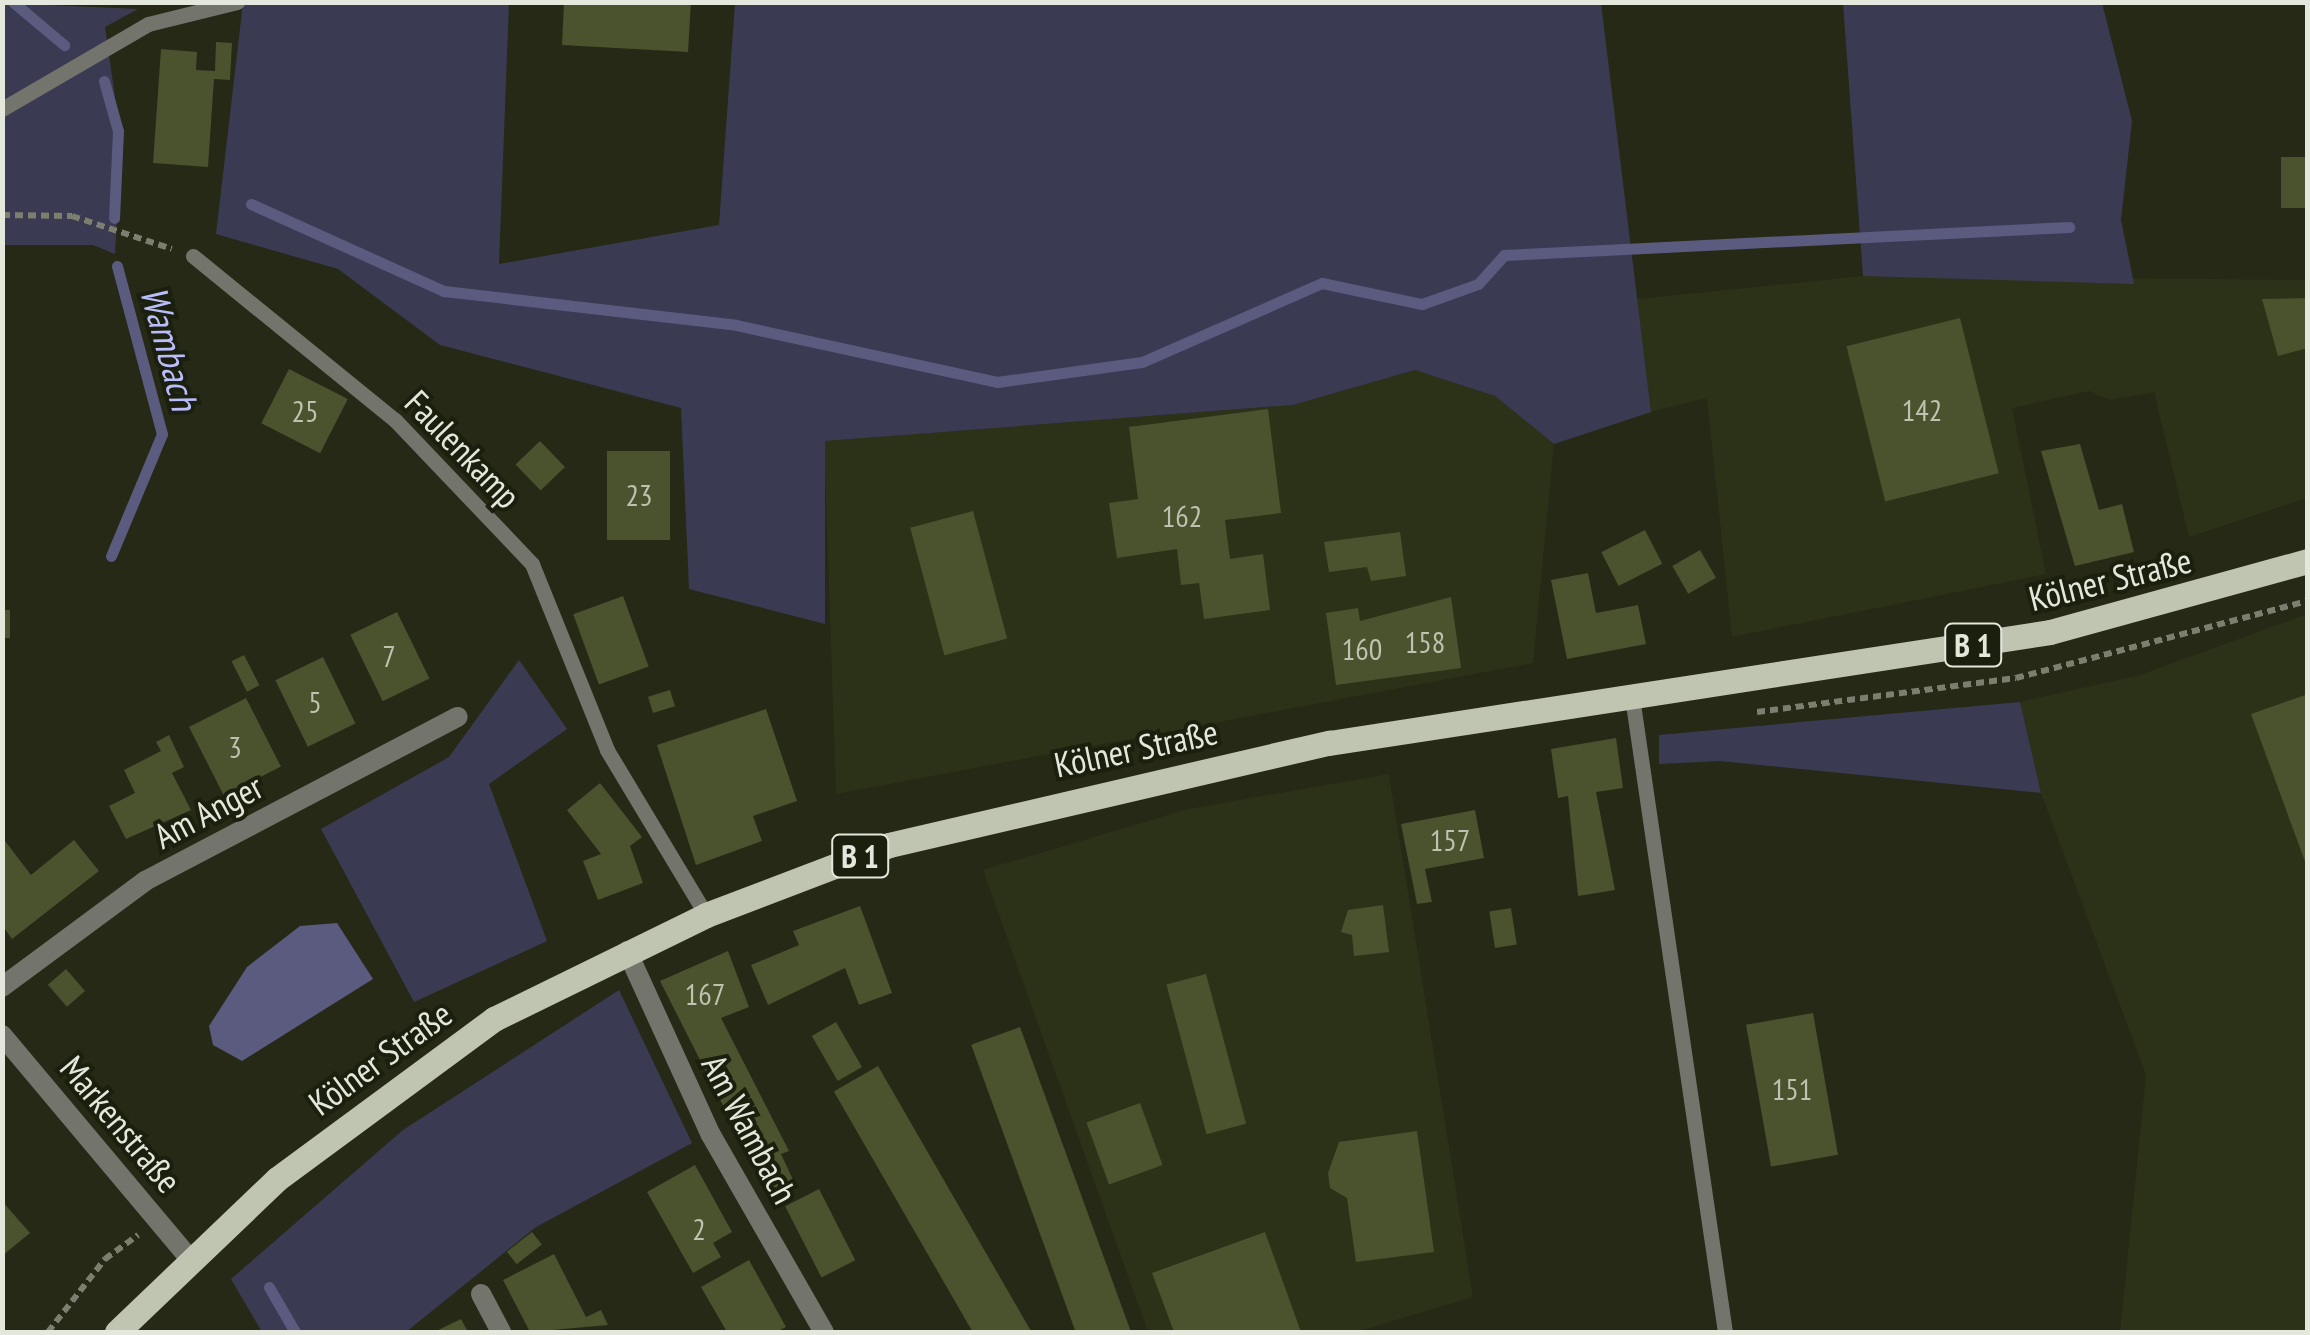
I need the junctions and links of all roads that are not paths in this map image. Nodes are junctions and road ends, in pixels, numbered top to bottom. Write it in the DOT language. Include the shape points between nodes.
graph roads {
  1 [pos="235,3"];
  2 [pos="2,109"];
  3 [pos="192,256"];
  4 [pos="2308,561"];
  5 [pos="1632,697"];
  6 [pos="458,717"];
  7 [pos="706,916"];
  8 [pos="627,951"];
  9 [pos="2,987"];
  10 [pos="2,1034"];
  11 [pos="188,1257"];
  12 [pos="481,1294"];
  13 [pos="118,1332"];
  14 [pos="501,1332"];
  15 [pos="824,1332"];
  16 [pos="1725,1332"];
  1 -- 2 [label="lane" via="148,24"];
  3 -- 7 [label="lane, Faulenkamp" via="395,420 532,564 607,750"];
  4 -- 5 [label="main road, Kölner Straße / B 1" via="2050,632"];
  5 -- 7 [label="main road, Kölner Straße / B 1" via="1329,742 1086,792 889,845"];
  5 -- 16 [label="lane"];
  6 -- 9 [label="street, Am Anger" via="145,881"];
  7 -- 8 [label="main road, Kölner Straße / B 1"];
  8 -- 11 [label="main road, Kölner Straße / B 1" via="494,1019 382,1094"];
  8 -- 15 [label="street, Am Wambach" via="711,1134"];
  10 -- 11 [label="street, Markenstraße"];
  11 -- 13 [label="main road, Kölner Straße / B 1"];
  12 -- 14 [label="street"];
}
